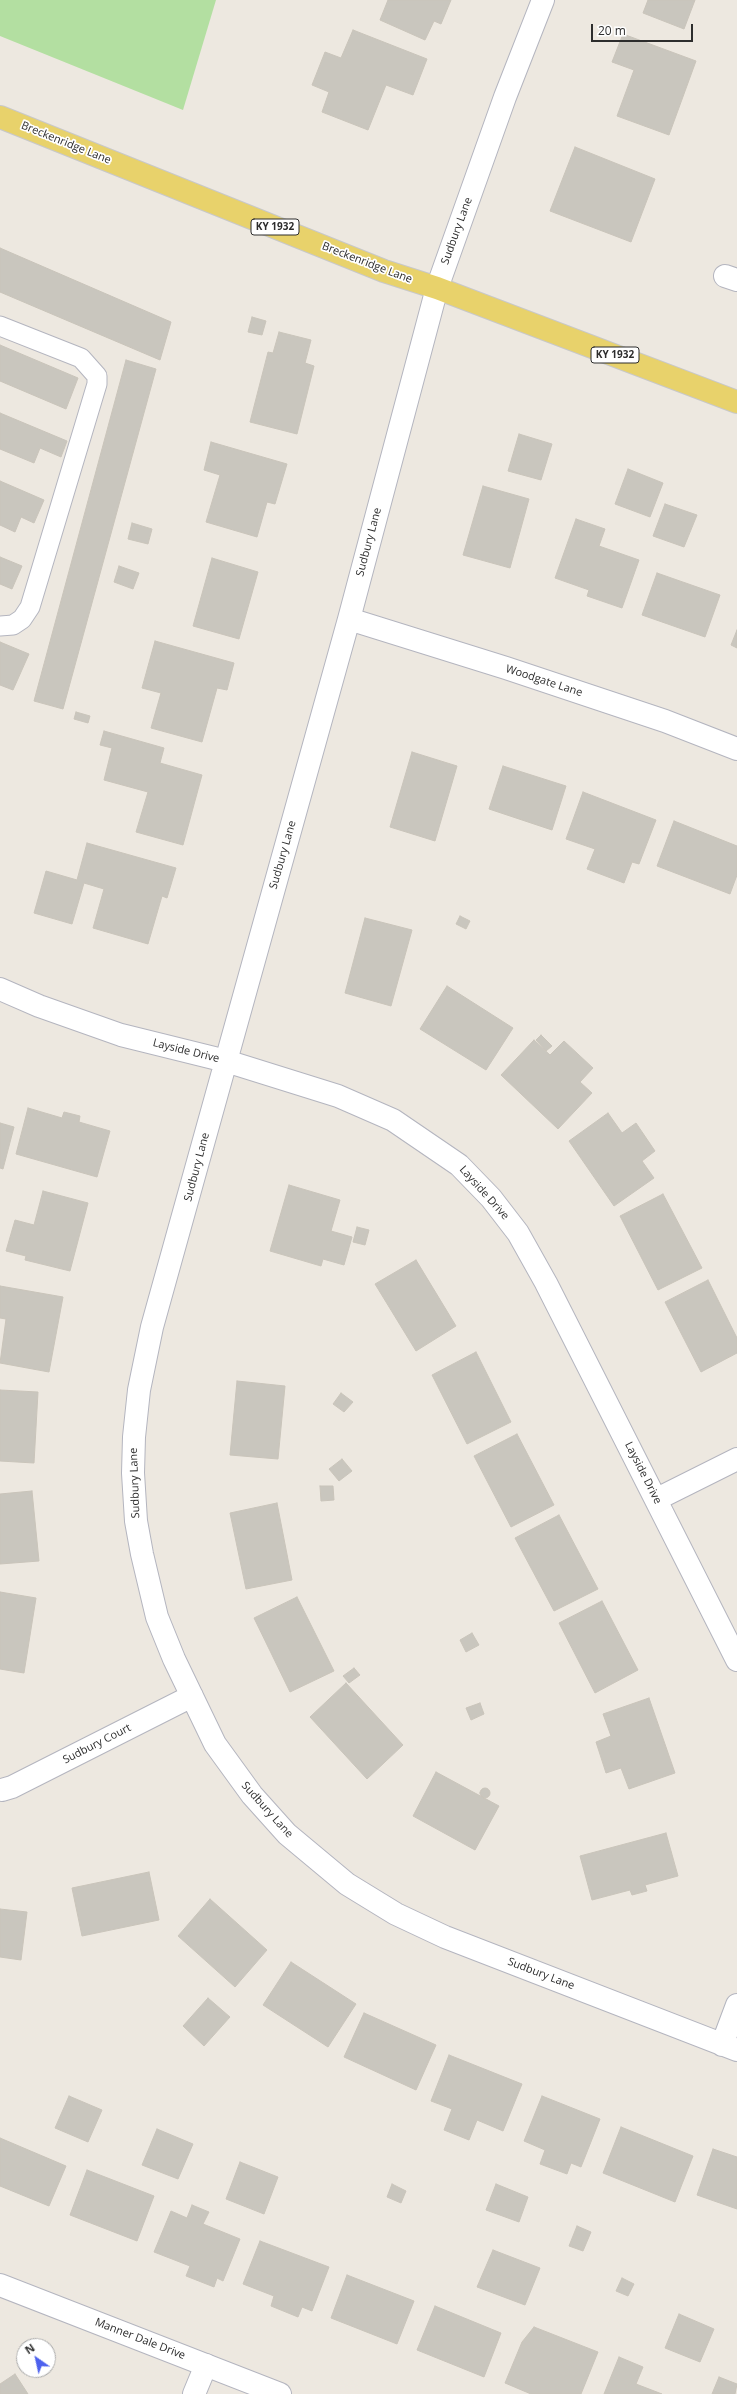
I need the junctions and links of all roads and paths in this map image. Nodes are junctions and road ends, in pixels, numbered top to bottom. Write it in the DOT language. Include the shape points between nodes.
graph roads {
  1 [pos="543,0"];
  2 [pos="0,117"];
  3 [pos="436,288"];
  4 [pos="0,326"];
  5 [pos="737,402"];
  6 [pos="349,620"];
  7 [pos="0,626"];
  8 [pos="737,749"];
  9 [pos="0,989"];
  10 [pos="226,1061"];
  11 [pos="737,1459"];
  12 [pos="656,1499"];
  13 [pos="737,1660"];
  14 [pos="192,1696"];
  15 [pos="2,1790"];
  16 [pos="737,2005"];
  17 [pos="730,2047"];
  18 [pos="0,2285"];
  19 [pos="206,2365"];
  20 [pos="194,2394"];
  21 [pos="280,2394"];
  1 -- 3 [label="street, Sudbury Lane"];
  2 -- 3 [label="main road, Breckenridge Lane / KY 1932" via="384,271"];
  3 -- 5 [label="main road, Breckenridge Lane / KY 1932"];
  3 -- 6 [label="street, Sudbury Lane"];
  4 -- 7 [label="lane" via="81,358 97,376 97,384 30,607 22,619 13,626"];
  6 -- 8 [label="street, Woodgate Lane" via="665,721"];
  6 -- 10 [label="street, Sudbury Lane"];
  9 -- 10 [label="street, Layside Drive" via="38,1006 121,1035"];
  10 -- 12 [label="street, Layside Drive" via="338,1096 393,1120 459,1165 518,1233 546,1282"];
  10 -- 14 [label="street, Sudbury Lane" via="152,1327 139,1390 134,1437 134,1481 142,1554 158,1617"];
  11 -- 12 [label="street"];
  12 -- 13 [label="street, Layside Drive"];
  14 -- 15 [label="street, Sudbury Court"];
  14 -- 17 [label="street, Sudbury Lane" via="215,1744 252,1795 287,1834 347,1884 396,1914 445,1937"];
  16 -- 17 [label="street"];
  18 -- 19 [label="street, Manner Dale Drive"];
  19 -- 20 [label="street"];
  19 -- 21 [label="street, Manner Dale Drive"];
}
